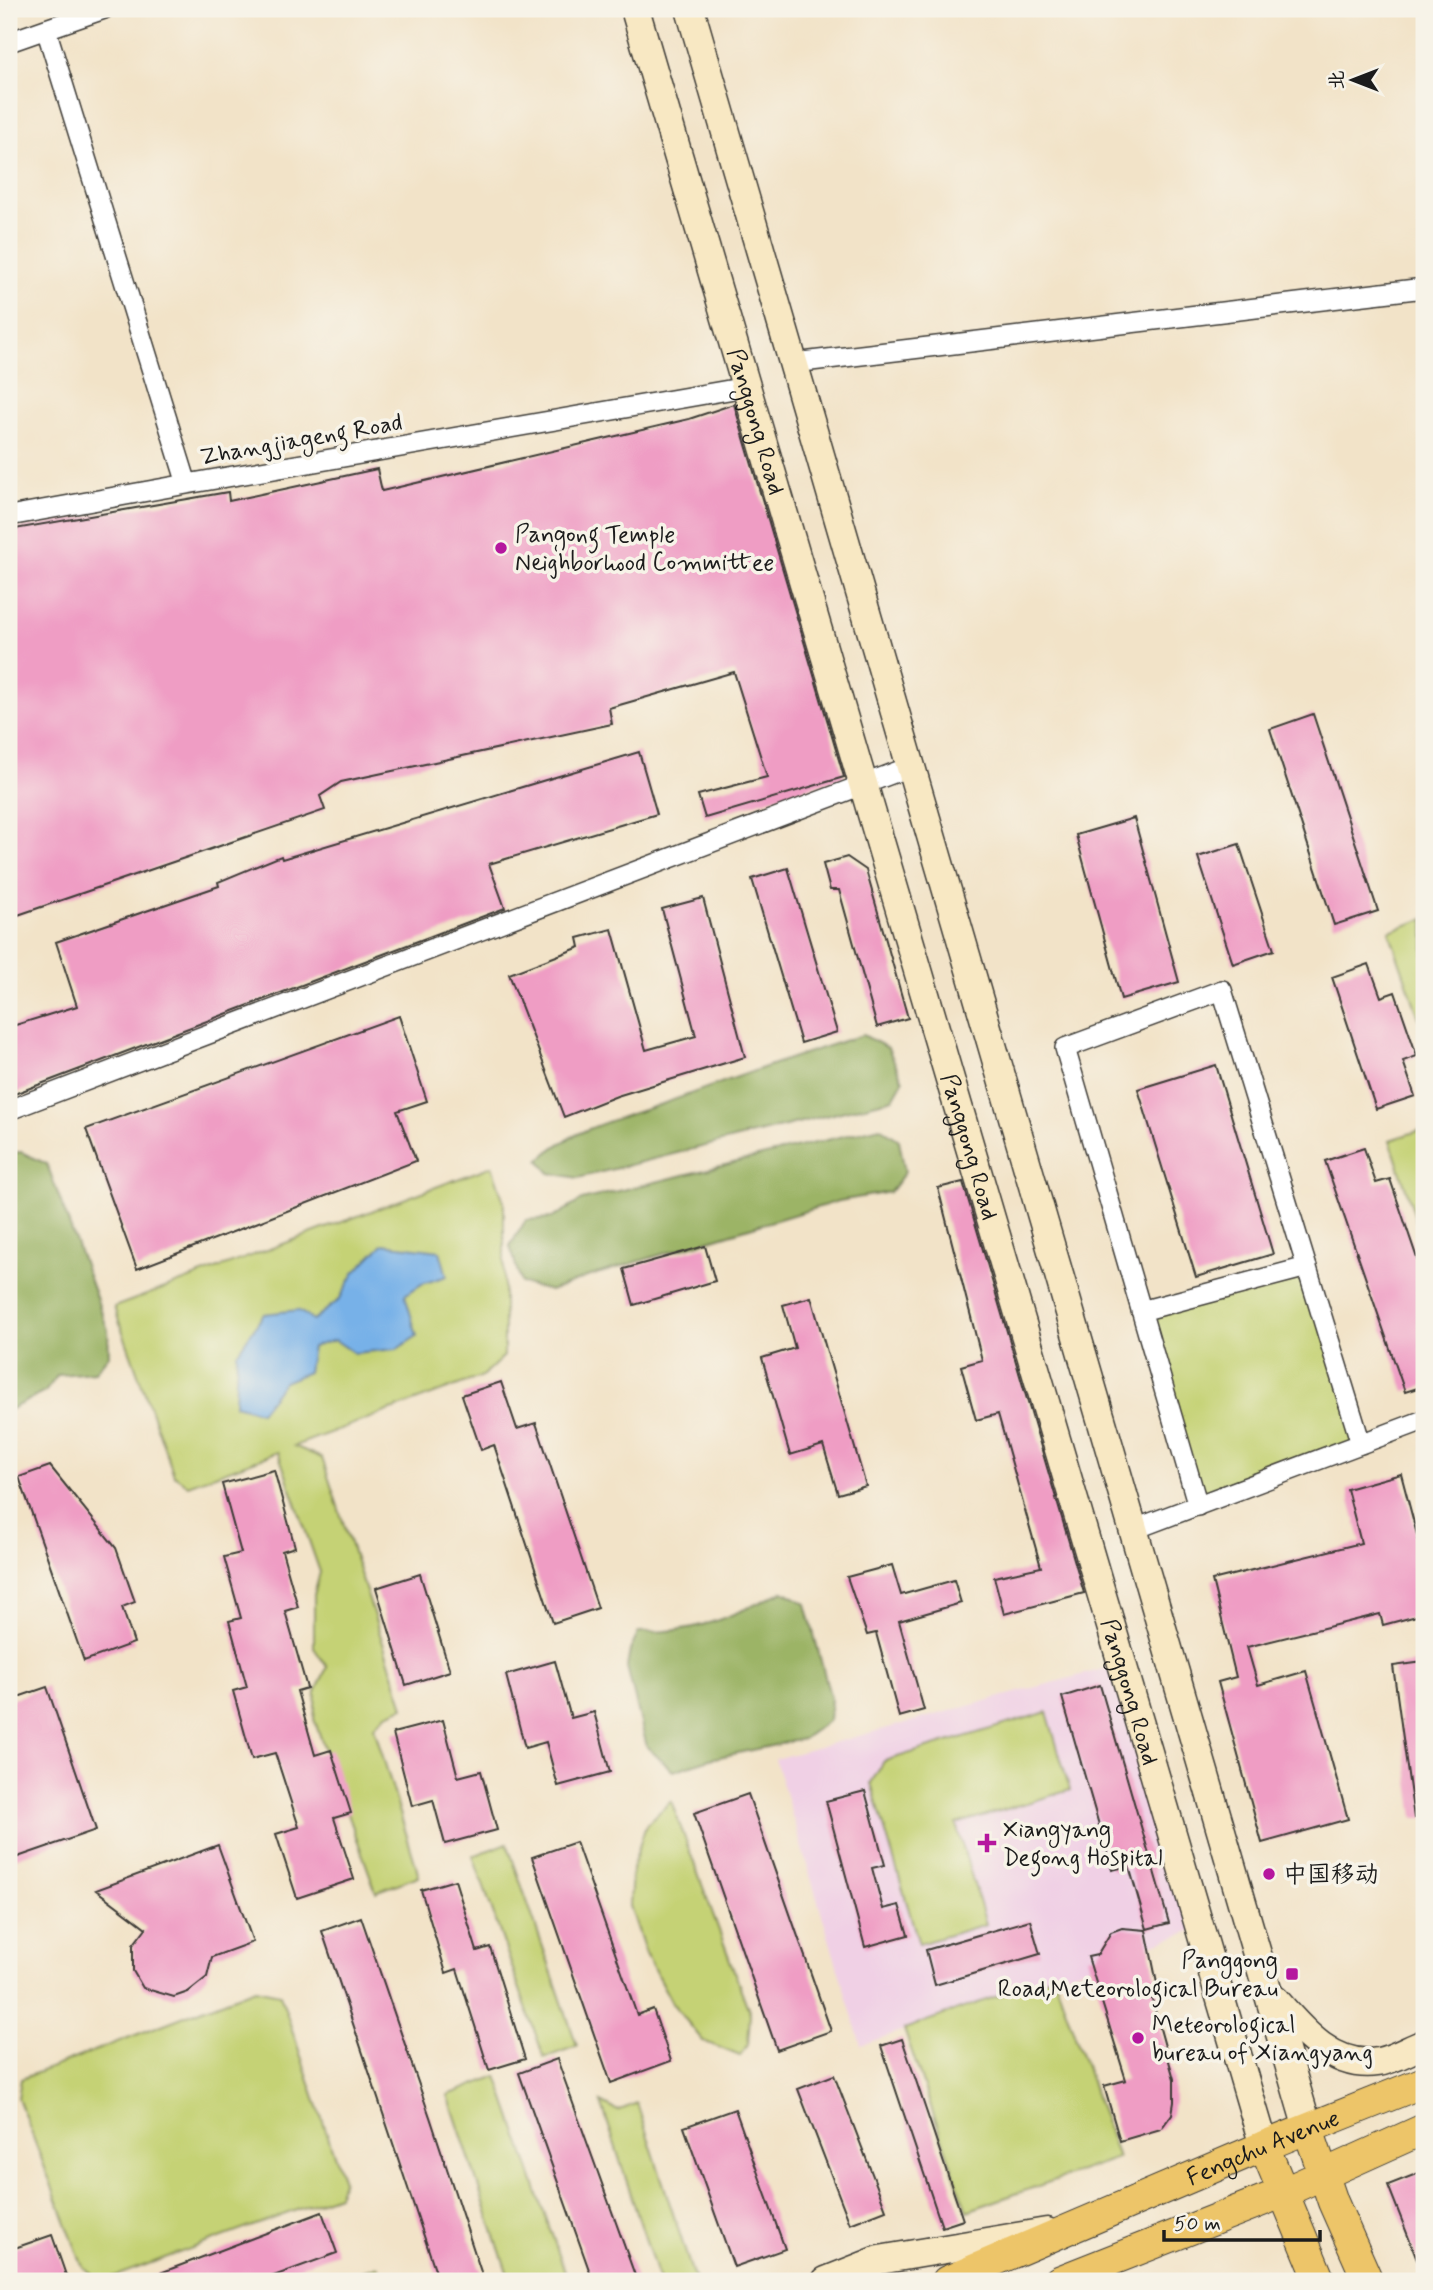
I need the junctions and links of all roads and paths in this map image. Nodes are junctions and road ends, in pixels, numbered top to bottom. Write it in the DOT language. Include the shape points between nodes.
graph roads {
  1 [pos="104,9"];
  2 [pos="635,9"];
  3 [pos="690,9"];
  4 [pos="46,29"];
  5 [pos="9,42"];
  6 [pos="1424,288"];
  7 [pos="794,363"];
  8 [pos="746,387"];
  9 [pos="187,484"];
  10 [pos="9,516"];
  11 [pos="912,766"];
  12 [pos="863,785"];
  13 [pos="9,1110"];
  14 [pos="1307,1267"];
  15 [pos="1141,1311"];
  16 [pos="1424,1420"];
  17 [pos="1362,1444"];
  18 [pos="1198,1506"];
  19 [pos="1135,1529"];
  20 [pos="1270,1996"];
  21 [pos="1424,2043"];
  22 [pos="1424,2082"];
  23 [pos="1308,2129"];
  24 [pos="1424,2129"];
  25 [pos="1264,2146"];
  26 [pos="1322,2175"];
  27 [pos="1282,2193"];
  28 [pos="1074,2227"];
  29 [pos="1081,2276"];
  30 [pos="826,2281"];
  31 [pos="947,2281"];
  32 [pos="1059,2281"];
  33 [pos="1320,2281"];
  34 [pos="1368,2281"];
  1 -- 4 [label="street"];
  2 -- 8 [label="main road, Panggong Road"];
  3 -- 7 [label="main road, Panggong Road"];
  4 -- 5 [label="street"];
  4 -- 9 [label="street, Zhangjiageng Road"];
  6 -- 7 [label="street"];
  7 -- 11 [label="main road, Panggong Road"];
  8 -- 9 [label="street, Zhangjiageng Road"];
  8 -- 12 [label="main road, Panggong Road"];
  9 -- 10 [label="street"];
  11 -- 12 [label="street"];
  11 -- 19 [label="main road, Panggong Road"];
  12 -- 13 [label="street"];
  12 -- 25 [label="main road, Panggong Road"];
  14 -- 15 [label="street"];
  14 -- 15 [label="street" via="1222,990 1065,1048"];
  14 -- 17 [label="street"];
  15 -- 18 [label="street"];
  16 -- 17 [label="street"];
  17 -- 18 [label="street"];
  18 -- 19 [label="street"];
  19 -- 20 [label="main road, Panggong Road"];
  20 -- 21 [label="main road" via="1312,2043 1352,2060 1378,2062"];
  20 -- 23 [label="main road, Panggong Road"];
  22 -- 23 [label="main road, Fengchu Avenue"];
  23 -- 25 [label="main road, Fengchu Avenue"];
  23 -- 26 [label="main road, Panggong Road"];
  24 -- 26 [label="main road, Fengchu Avenue"];
  25 -- 27 [label="main road, Panggong Road"];
  25 -- 28 [label="main road, Fengchu Avenue"];
  26 -- 27 [label="main road, Fengchu Avenue"];
  26 -- 34 [label="main road, Panggong Road"];
  27 -- 29 [label="main road, Fengchu Avenue"];
  27 -- 33 [label="main road, Panggong Road"];
  28 -- 30 [label="main road" via="879,2260"];
  28 -- 31 [label="main road, Fengchu Avenue"];
  29 -- 32 [label="main road, Fengchu Avenue"];
}
